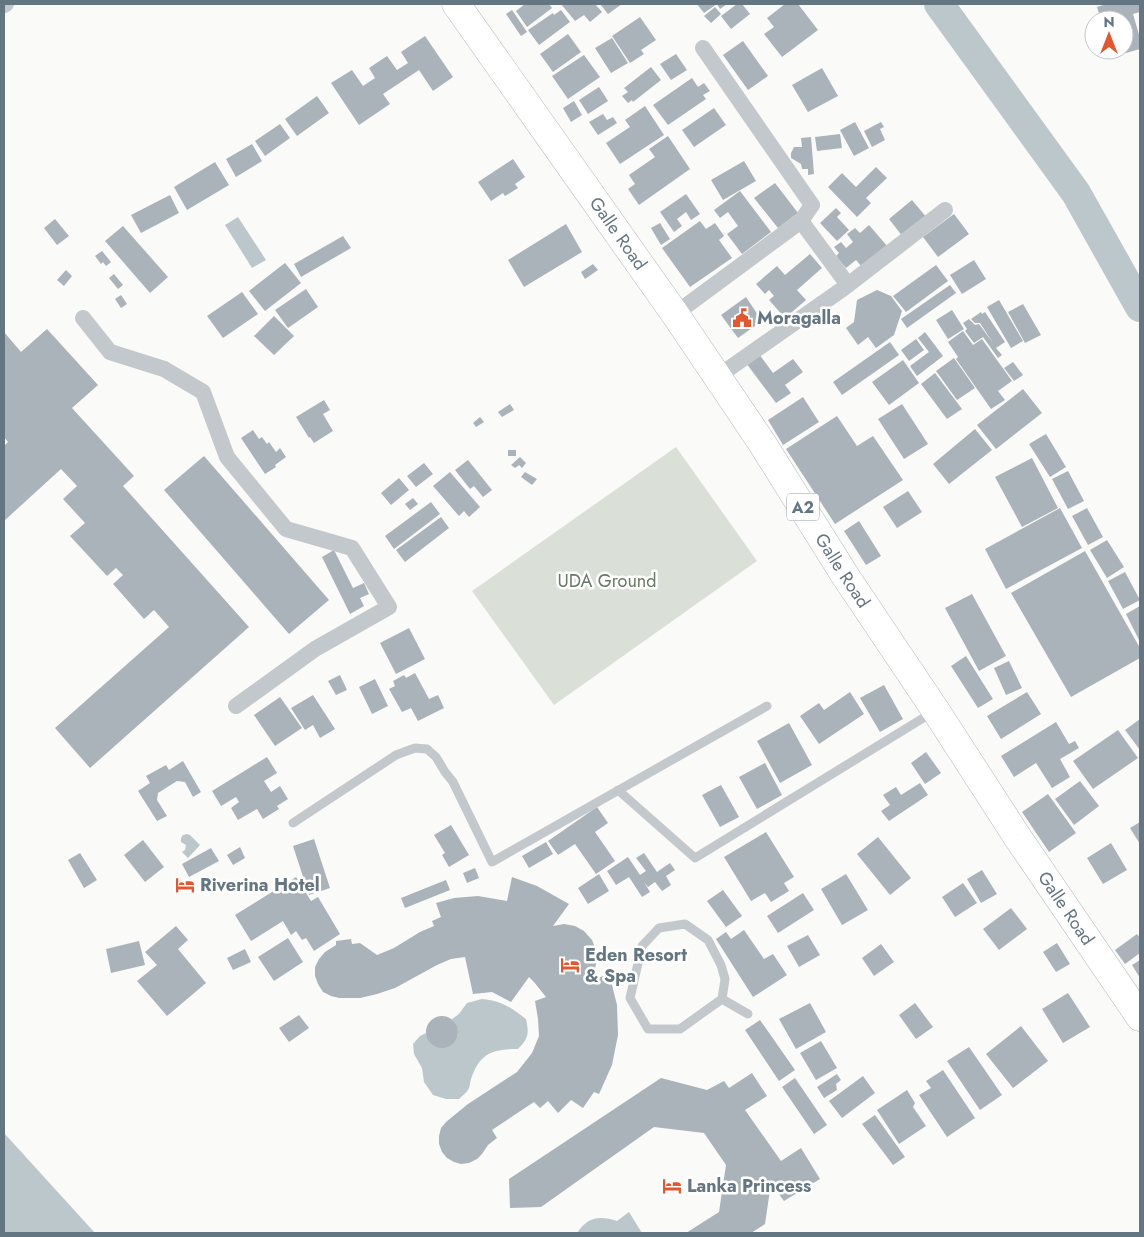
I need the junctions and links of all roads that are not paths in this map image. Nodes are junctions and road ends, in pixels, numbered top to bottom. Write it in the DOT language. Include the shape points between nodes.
graph roads {
  1 [pos="456,4"];
  2 [pos="703,48"];
  3 [pos="945,210"];
  4 [pos="800,221"];
  5 [pos="848,285"];
  6 [pos="675,314"];
  7 [pos="83,318"];
  8 [pos="716,377"];
  9 [pos="236,706"];
  10 [pos="767,706"];
  11 [pos="936,711"];
  12 [pos="618,790"];
  13 [pos="293,822"];
  14 [pos="722,999"];
  15 [pos="748,1014"];
  16 [pos="1140,1017"];
  1 -- 6 [label="highway, Galle Road / A2"];
  2 -- 4 [label="street" via="812,204"];
  3 -- 5 [label="street"];
  4 -- 5 [label="street"];
  4 -- 6 [label="street"];
  5 -- 8 [label="street"];
  6 -- 8 [label="highway, Galle Road / A2"];
  7 -- 9 [label="street" via="110,352 164,369 203,392 227,457 286,529 352,548 389,607 315,649"];
  8 -- 11 [label="highway, Galle Road / A2"];
  10 -- 12 [label="lane"];
  11 -- 12 [label="lane" via="695,858"];
  11 -- 16 [label="highway, Galle Road / A2"];
  12 -- 13 [label="lane" via="492,862 453,782 436,757 427,749 415,748 396,756"];
  14 -- 14 [label="lane" via="680,1029 648,1029 630,998 642,946 659,928 685,924 701,934 708,940 721,965 725,979"];
  14 -- 15 [label="lane"];
}
